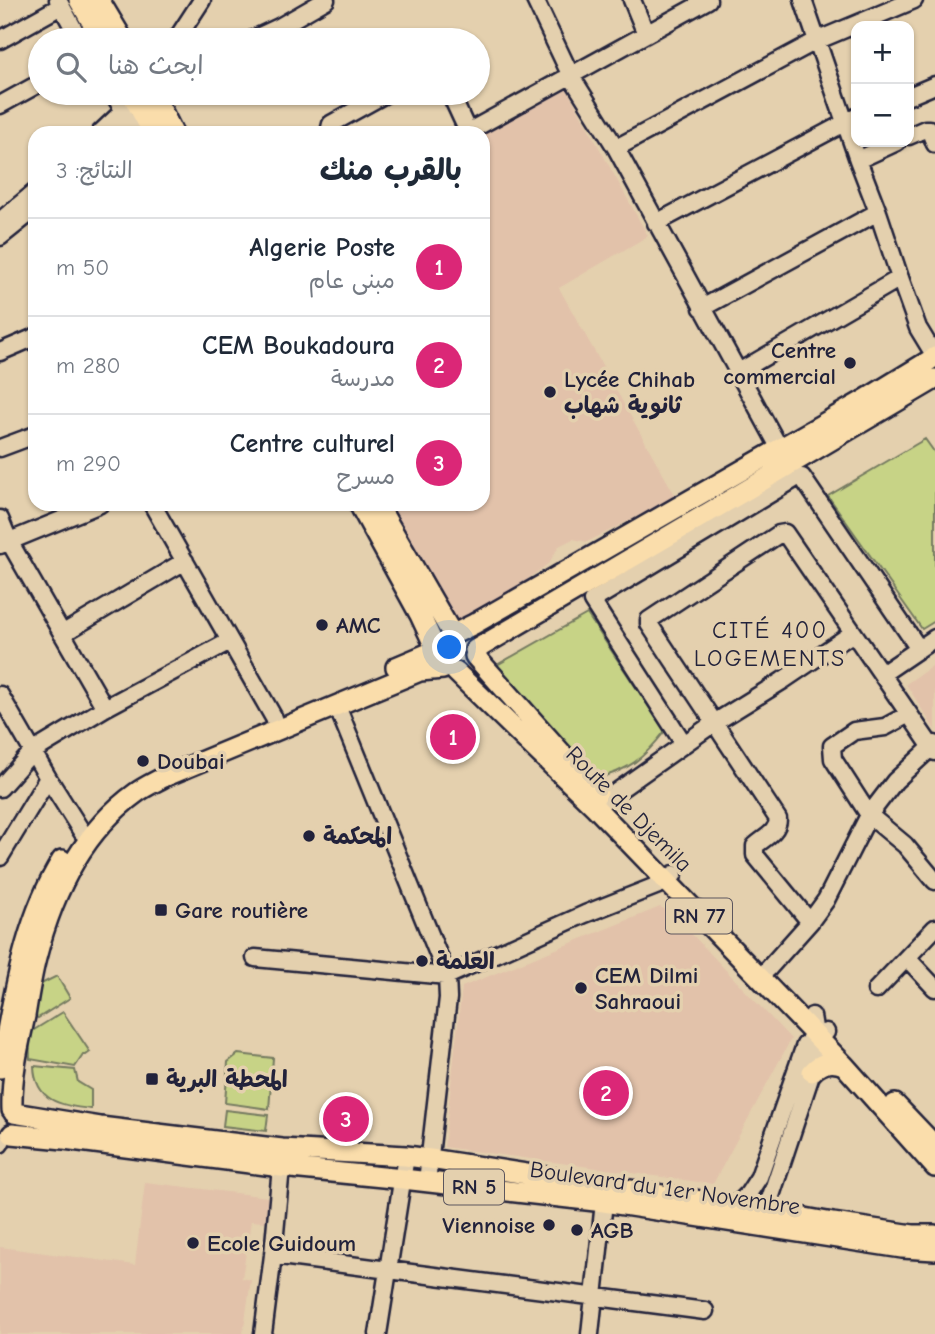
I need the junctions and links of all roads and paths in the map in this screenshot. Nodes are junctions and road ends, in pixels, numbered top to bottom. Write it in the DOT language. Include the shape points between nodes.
graph roads {
  1 [pos="99,0"];
  2 [pos="202,0"];
  3 [pos="326,0"];
  4 [pos="536,0"];
  5 [pos="632,0"];
  6 [pos="708,0"];
  7 [pos="803,0"];
  8 [pos="914,0"];
  9 [pos="66,2"];
  10 [pos="76,28"];
  11 [pos="91,28"];
  12 [pos="116,28"];
  13 [pos="185,28"];
  14 [pos="277,28"];
  15 [pos="646,34"];
  16 [pos="0,40"];
  17 [pos="816,41"];
  18 [pos="571,76"];
  19 [pos="935,85"];
  20 [pos="28,90"];
  21 [pos="914,94"];
  22 [pos="0,105"];
  23 [pos="136,105"];
  24 [pos="140,105"];
  25 [pos="146,105"];
  26 [pos="149,105"];
  27 [pos="365,105"];
  28 [pos="455,105"];
  29 [pos="850,120"];
  30 [pos="109,126"];
  31 [pos="126,126"];
  32 [pos="151,126"];
  33 [pos="167,126"];
  34 [pos="330,126"];
  35 [pos="464,126"];
  36 [pos="478,126"];
  37 [pos="914,134"];
  38 [pos="935,144"];
  39 [pos="886,147"];
  40 [pos="616,148"];
  41 [pos="858,160"];
  42 [pos="28,210"];
  43 [pos="28,212"];
  44 [pos="878,212"];
  45 [pos="0,221"];
  46 [pos="656,223"];
  47 [pos="0,237"];
  48 [pos="900,278"];
  49 [pos="702,308"];
  50 [pos="28,340"];
  51 [pos="0,352"];
  52 [pos="935,357"];
  53 [pos="737,373"];
  54 [pos="935,379"];
  55 [pos="28,438"];
  56 [pos="0,448"];
  57 [pos="780,449"];
  58 [pos="83,511"];
  59 [pos="156,511"];
  60 [pos="363,511"];
  61 [pos="381,511"];
  62 [pos="0,519"];
  63 [pos="4,543"];
  64 [pos="185,561"];
  65 [pos="454,632"];
  66 [pos="853,633"];
  67 [pos="61,634"];
  68 [pos="935,638"];
  69 [pos="230,641"];
  70 [pos="435,649"];
  71 [pos="919,649"];
  72 [pos="475,653"];
  73 [pos="450,671"];
  74 [pos="882,674"];
  75 [pos="0,695"];
  76 [pos="337,706"];
  77 [pos="105,708"];
  78 [pos="909,714"];
  79 [pos="713,723"];
  80 [pos="276,724"];
  81 [pos="684,744"];
  82 [pos="934,748"];
  83 [pos="32,752"];
  84 [pos="48,778"];
  85 [pos="0,788"];
  86 [pos="599,804"];
  87 [pos="869,814"];
  88 [pos="86,836"];
  89 [pos="0,856"];
  90 [pos="670,878"];
  91 [pos="935,881"];
  92 [pos="40,920"];
  93 [pos="810,922"];
  94 [pos="935,928"];
  95 [pos="256,958"];
  96 [pos="907,958"];
  97 [pos="768,969"];
  98 [pos="447,976"];
  99 [pos="935,988"];
  100 [pos="876,990"];
  101 [pos="821,1034"];
  102 [pos="844,1065"];
  103 [pos="0,1068"];
  104 [pos="812,1072"];
  105 [pos="9,1109"];
  106 [pos="4,1139"];
  107 [pos="927,1139"];
  108 [pos="406,1156"];
  109 [pos="282,1158"];
  110 [pos="430,1159"];
  111 [pos="935,1167"];
  112 [pos="403,1179"];
  113 [pos="427,1181"];
  114 [pos="604,1202"];
  115 [pos="735,1207"];
  116 [pos="759,1218"];
  117 [pos="832,1230"];
  118 [pos="930,1232"];
  119 [pos="935,1250"];
  120 [pos="273,1255"];
  121 [pos="387,1269"];
  122 [pos="594,1296"];
  123 [pos="705,1311"];
  124 [pos="268,1333"];
  125 [pos="377,1334"];
  126 [pos="590,1334"];
  1 -- 12 [label="main road"];
  2 -- 13 [label="street"];
  3 -- 14 [label="street"];
  4 -- 18 [label="street"];
  5 -- 15 [label="street"];
  6 -- 15 [label="street"];
  7 -- 17 [label="street"];
  8 -- 17 [label="street"];
  9 -- 10 [label="street"];
  9 -- 11 [label="main road"];
  9 -- 16 [label="street"];
  15 -- 18 [label="street"];
  17 -- 29 [label="street"];
  17 -- 40 [label="street"];
  18 -- 36 [label="street"];
  18 -- 40 [label="street"];
  19 -- 21 [label="street"];
  20 -- 22 [label="street"];
  23 -- 30 [label="street"];
  24 -- 31 [label="street"];
  25 -- 32 [label="main road"];
  26 -- 33 [label="main road"];
  27 -- 34 [label="street"];
  28 -- 35 [label="street"];
  29 -- 41 [label="street"];
  29 -- 46 [label="street"];
  37 -- 38 [label="street" via="929,129"];
  39 -- 41 [label="street"];
  40 -- 46 [label="street"];
  41 -- 44 [label="street"];
  42 -- 45 [label="street"];
  43 -- 47 [label="street"];
  44 -- 48 [label="street"];
  44 -- 49 [label="street"];
  46 -- 49 [label="street"];
  48 -- 52 [label="street" via="918,328"];
  48 -- 53 [label="street"];
  49 -- 53 [label="street"];
  50 -- 51 [label="street"];
  52 -- 57 [label="main road"];
  53 -- 57 [label="street"];
  54 -- 72 [label="main road"];
  55 -- 56 [label="street"];
  57 -- 65 [label="main road"];
  58 -- 63 [label="street"];
  59 -- 64 [label="street"];
  60 -- 70 [label="main road"];
  61 -- 65 [label="main road"];
  62 -- 63 [label="street"];
  63 -- 67 [label="street"];
  64 -- 67 [label="street"];
  64 -- 69 [label="street"];
  65 -- 70 [label="main road" via="444,634"];
  65 -- 72 [label="main road" via="470,638"];
  66 -- 74 [label="street"];
  66 -- 79 [label="street"];
  66 -- 79 [label="street" via="785,533 779,534 648,622"];
  67 -- 77 [label="street"];
  68 -- 71 [label="street"];
  69 -- 77 [label="street"];
  69 -- 80 [label="street"];
  70 -- 73 [label="main road" via="438,664"];
  70 -- 80 [label="main road"];
  71 -- 74 [label="street"];
  71 -- 81 [label="street" via="798,477 592,601"];
  72 -- 73 [label="main road" via="468,668"];
  72 -- 86 [label="main road, Route de Djemila / RN 77"];
  73 -- 76 [label="main road" via="420,671"];
  73 -- 86 [label="main road, Route de Djemila / RN 77"];
  74 -- 78 [label="street"];
  75 -- 83 [label="street"];
  76 -- 80 [label="main road"];
  76 -- 98 [label="street"];
  77 -- 83 [label="street"];
  78 -- 82 [label="street"];
  78 -- 87 [label="street" via="878,730 854,731 832,746 833,759"];
  79 -- 81 [label="street"];
  79 -- 93 [label="street" via="778,819 774,831 755,846 755,855"];
  80 -- 88 [label="main road" via="140,777 102,807"];
  81 -- 86 [label="street"];
  82 -- 87 [label="street" via="895,781"];
  83 -- 84 [label="street"];
  83 -- 85 [label="street"];
  84 -- 88 [label="street"];
  84 -- 89 [label="street"];
  86 -- 90 [label="main road, Route de Djemila / RN 77"];
  87 -- 91 [label="street" via="905,845"];
  87 -- 93 [label="street"];
  88 -- 92 [label="main road" via="71,845 49,882"];
  90 -- 97 [label="main road, Route de Djemila / RN 77"];
  90 -- 98 [label="street"];
  90 -- 101 [label="main road, Route de Djemila / RN 77"];
  92 -- 103 [label="main road" via="23,954"];
  92 -- 105 [label="main road"];
  93 -- 97 [label="street"];
  94 -- 96 [label="street"];
  95 -- 98 [label="street"];
  96 -- 99 [label="street"];
  96 -- 100 [label="street"];
  97 -- 101 [label="main road, Route de Djemila / RN 77" via="812,1016"];
  98 -- 110 [label="street"];
  101 -- 102 [label="main road, Route de Djemila / RN 77"];
  101 -- 104 [label="street"];
  101 -- 107 [label="main road, Route de Djemila / RN 77"];
  101 -- 115 [label="street" via="805,1045 759,1177"];
  102 -- 104 [label="main road" via="827,1063"];
  102 -- 107 [label="main road, Route de Djemila / RN 77"];
  104 -- 116 [label="street"];
  105 -- 106 [label="main road" via="16,1124"];
  105 -- 109 [label="main road, Boulevard du 1er Novembre / RN 5"];
  106 -- 109 [label="main road, Boulevard du 1er Novembre / RN 5" via="56,1138"];
  107 -- 111 [label="main road, Route de Djemila / RN 77"];
  108 -- 109 [label="main road, Boulevard du 1er Novembre / RN 5"];
  108 -- 110 [label="main road, Boulevard du 1er Novembre / RN 5"];
  108 -- 112 [label="street"];
  109 -- 112 [label="main road, Boulevard du 1er Novembre / RN 5"];
  109 -- 120 [label="street"];
  110 -- 113 [label="street"];
  110 -- 115 [label="main road, Boulevard du 1er Novembre / RN 5"];
  112 -- 113 [label="main road, Boulevard du 1er Novembre / RN 5"];
  112 -- 121 [label="street"];
  113 -- 114 [label="main road, Boulevard du 1er Novembre / RN 5"];
  114 -- 116 [label="main road, Boulevard du 1er Novembre / RN 5"];
  114 -- 122 [label="street"];
  115 -- 116 [label="main road, Boulevard du 1er Novembre / RN 5"];
  116 -- 117 [label="main road, Boulevard du 1er Novembre / RN 5"];
  117 -- 118 [label="main road, Boulevard du 1er Novembre / RN 5"];
  117 -- 119 [label="main road, Boulevard du 1er Novembre / RN 5" via="902,1248"];
  120 -- 121 [label="street"];
  120 -- 124 [label="street"];
  121 -- 122 [label="street"];
  121 -- 125 [label="street"];
  122 -- 123 [label="street"];
  122 -- 126 [label="street"];
}
